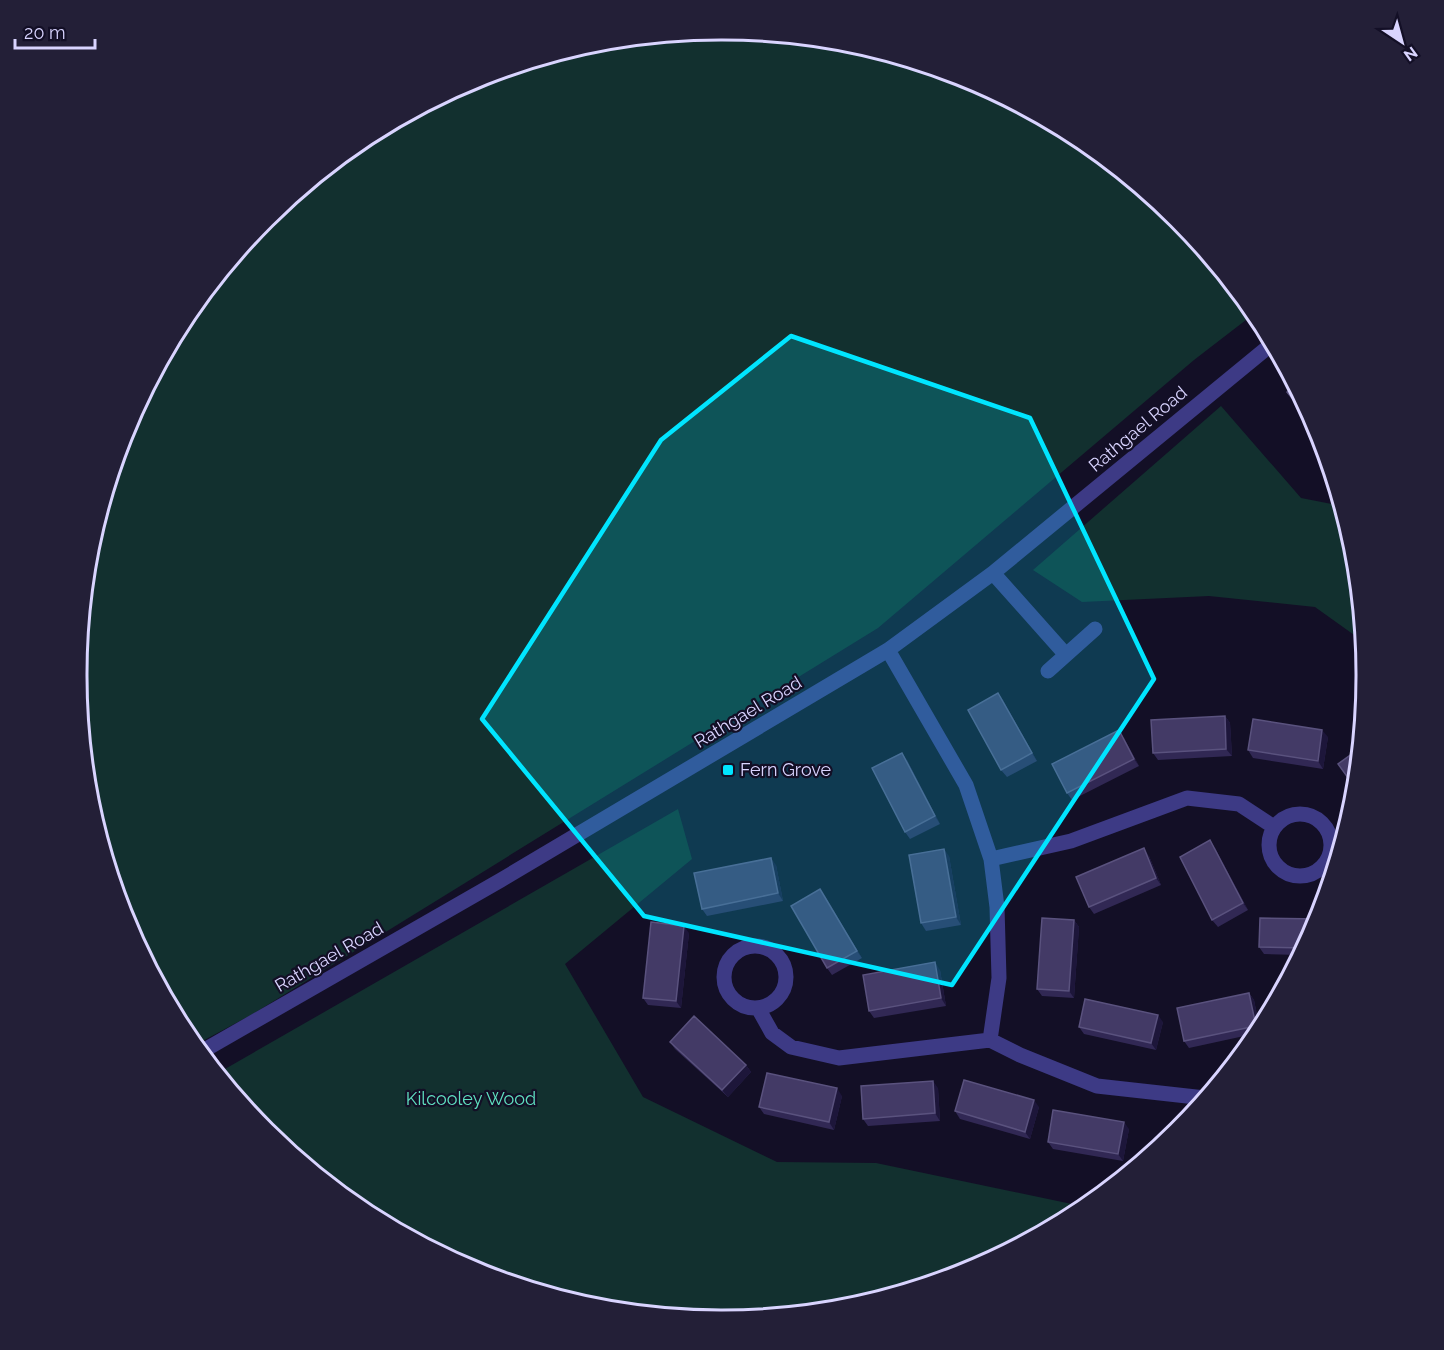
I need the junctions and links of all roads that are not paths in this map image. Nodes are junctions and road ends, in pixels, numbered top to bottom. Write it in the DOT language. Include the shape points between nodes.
graph roads {
  1 [pos="1265,348"];
  2 [pos="993,573"];
  3 [pos="1095,629"];
  4 [pos="888,650"];
  5 [pos="1066,655"];
  6 [pos="1048,671"];
  7 [pos="1274,827"];
  8 [pos="991,860"];
  9 [pos="758,1008"];
  10 [pos="990,1040"];
  11 [pos="209,1048"];
  12 [pos="1195,1097"];
  1 -- 2 [label="street, Rathgael Road"];
  2 -- 4 [label="street, Rathgael Road"];
  2 -- 5 [label="street"];
  3 -- 5 [label="street"];
  4 -- 8 [label="street" via="966,785"];
  4 -- 11 [label="street, Rathgael Road" via="501,880"];
  5 -- 6 [label="street"];
  7 -- 7 [label="street" via="1271,856 1284,871 1293,875 1312,873 1327,859 1327,829 1311,816 1290,815"];
  7 -- 8 [label="street" via="1239,804 1187,798 1071,840"];
  8 -- 10 [label="street" via="999,978"];
  9 -- 9 [label="street" via="768,1006 783,992 786,972 776,954 746,948 730,960 724,979 739,1004"];
  9 -- 10 [label="street" via="772,1033 791,1047 839,1058"];
  10 -- 12 [label="street" via="1096,1086"];
}
